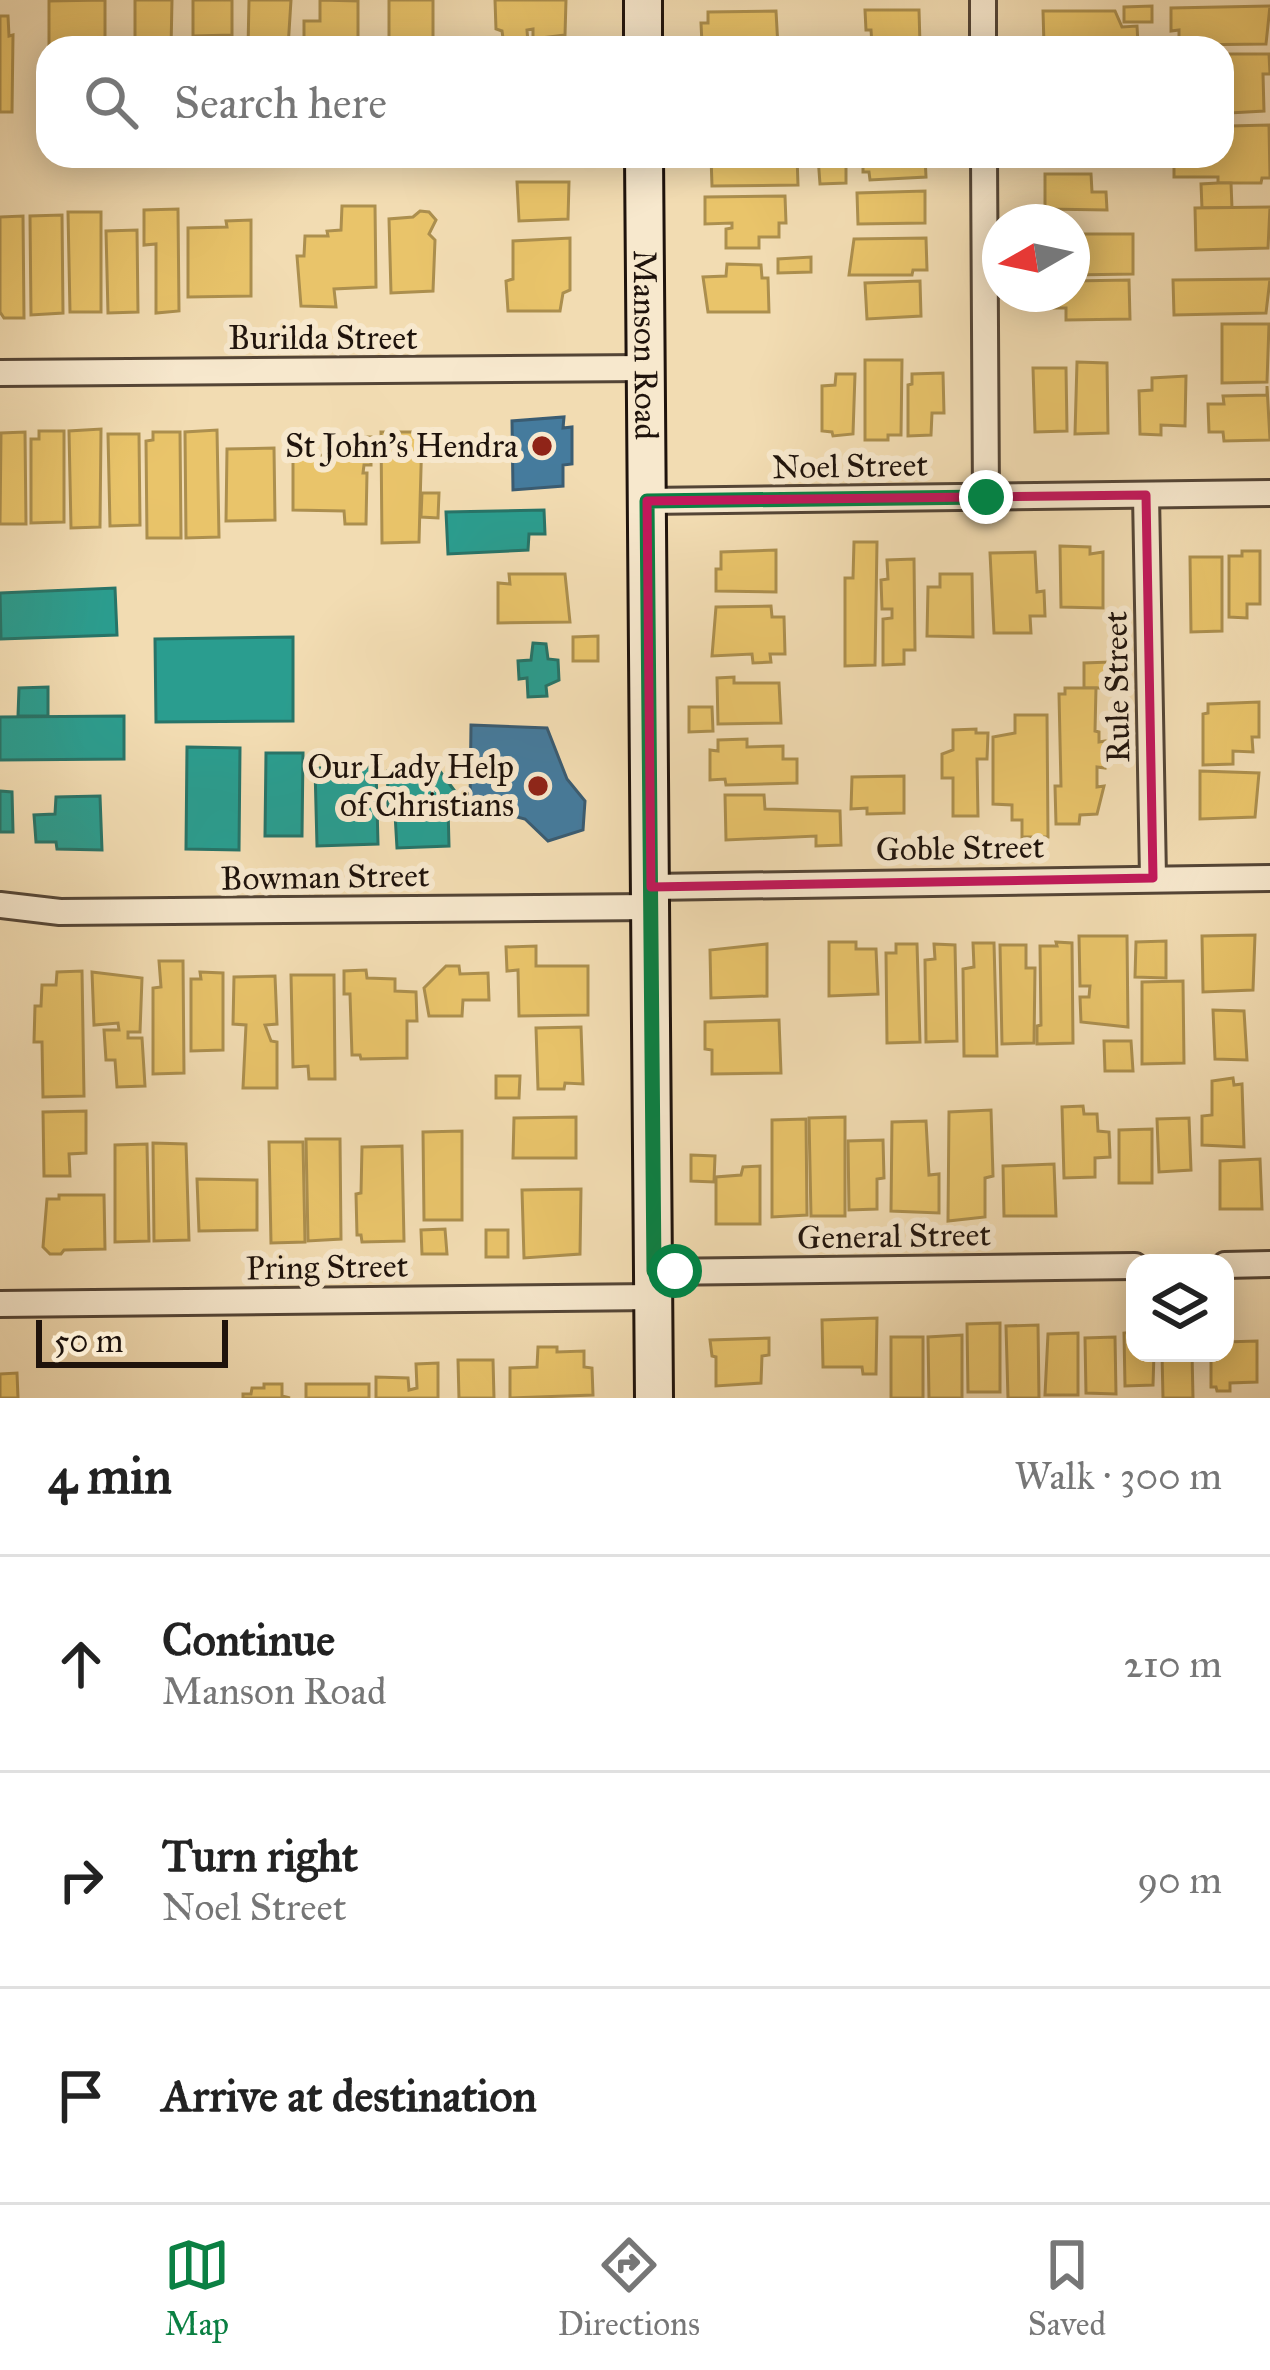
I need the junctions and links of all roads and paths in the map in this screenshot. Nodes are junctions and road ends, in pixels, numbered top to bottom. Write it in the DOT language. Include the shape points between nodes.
graph roads {
  1 [pos="643,0"];
  2 [pos="983,0"];
  3 [pos="643,36"];
  4 [pos="983,36"];
  5 [pos="644,168"];
  6 [pos="984,168"];
  7 [pos="646,368"];
  8 [pos="0,373"];
  9 [pos="1270,493"];
  10 [pos="1146,495"];
  11 [pos="986,497"];
  12 [pos="647,501"];
  13 [pos="1153,878"];
  14 [pos="1270,878"];
  15 [pos="651,897"];
  16 [pos="0,905"];
  17 [pos="1270,1264"];
  18 [pos="1234,1265"];
  19 [pos="1126,1266"];
  20 [pos="654,1284"];
  21 [pos="0,1304"];
  22 [pos="654,1398"];
  1 -- 3 [label="street"];
  2 -- 4 [label="street"];
  5 -- 7 [label="street, Manson Road"];
  6 -- 11 [label="street"];
  7 -- 8 [label="street, Burilda Street"];
  7 -- 12 [label="street, Manson Road"];
  9 -- 10 [label="street, Noel Street"];
  10 -- 11 [label="street, Noel Street"];
  10 -- 13 [label="street, Rule Street"];
  11 -- 12 [label="street, Noel Street"];
  12 -- 15 [label="street, Manson Road"];
  13 -- 14 [label="street, Goble Street"];
  13 -- 15 [label="street, Goble Street"];
  15 -- 16 [label="street, Bowman Street" via="60,912"];
  15 -- 20 [label="street, Manson Road"];
  17 -- 18 [label="street"];
  19 -- 20 [label="street, General Street"];
  20 -- 21 [label="street, Pring Street"];
  20 -- 22 [label="street, Manson Road"];
}
